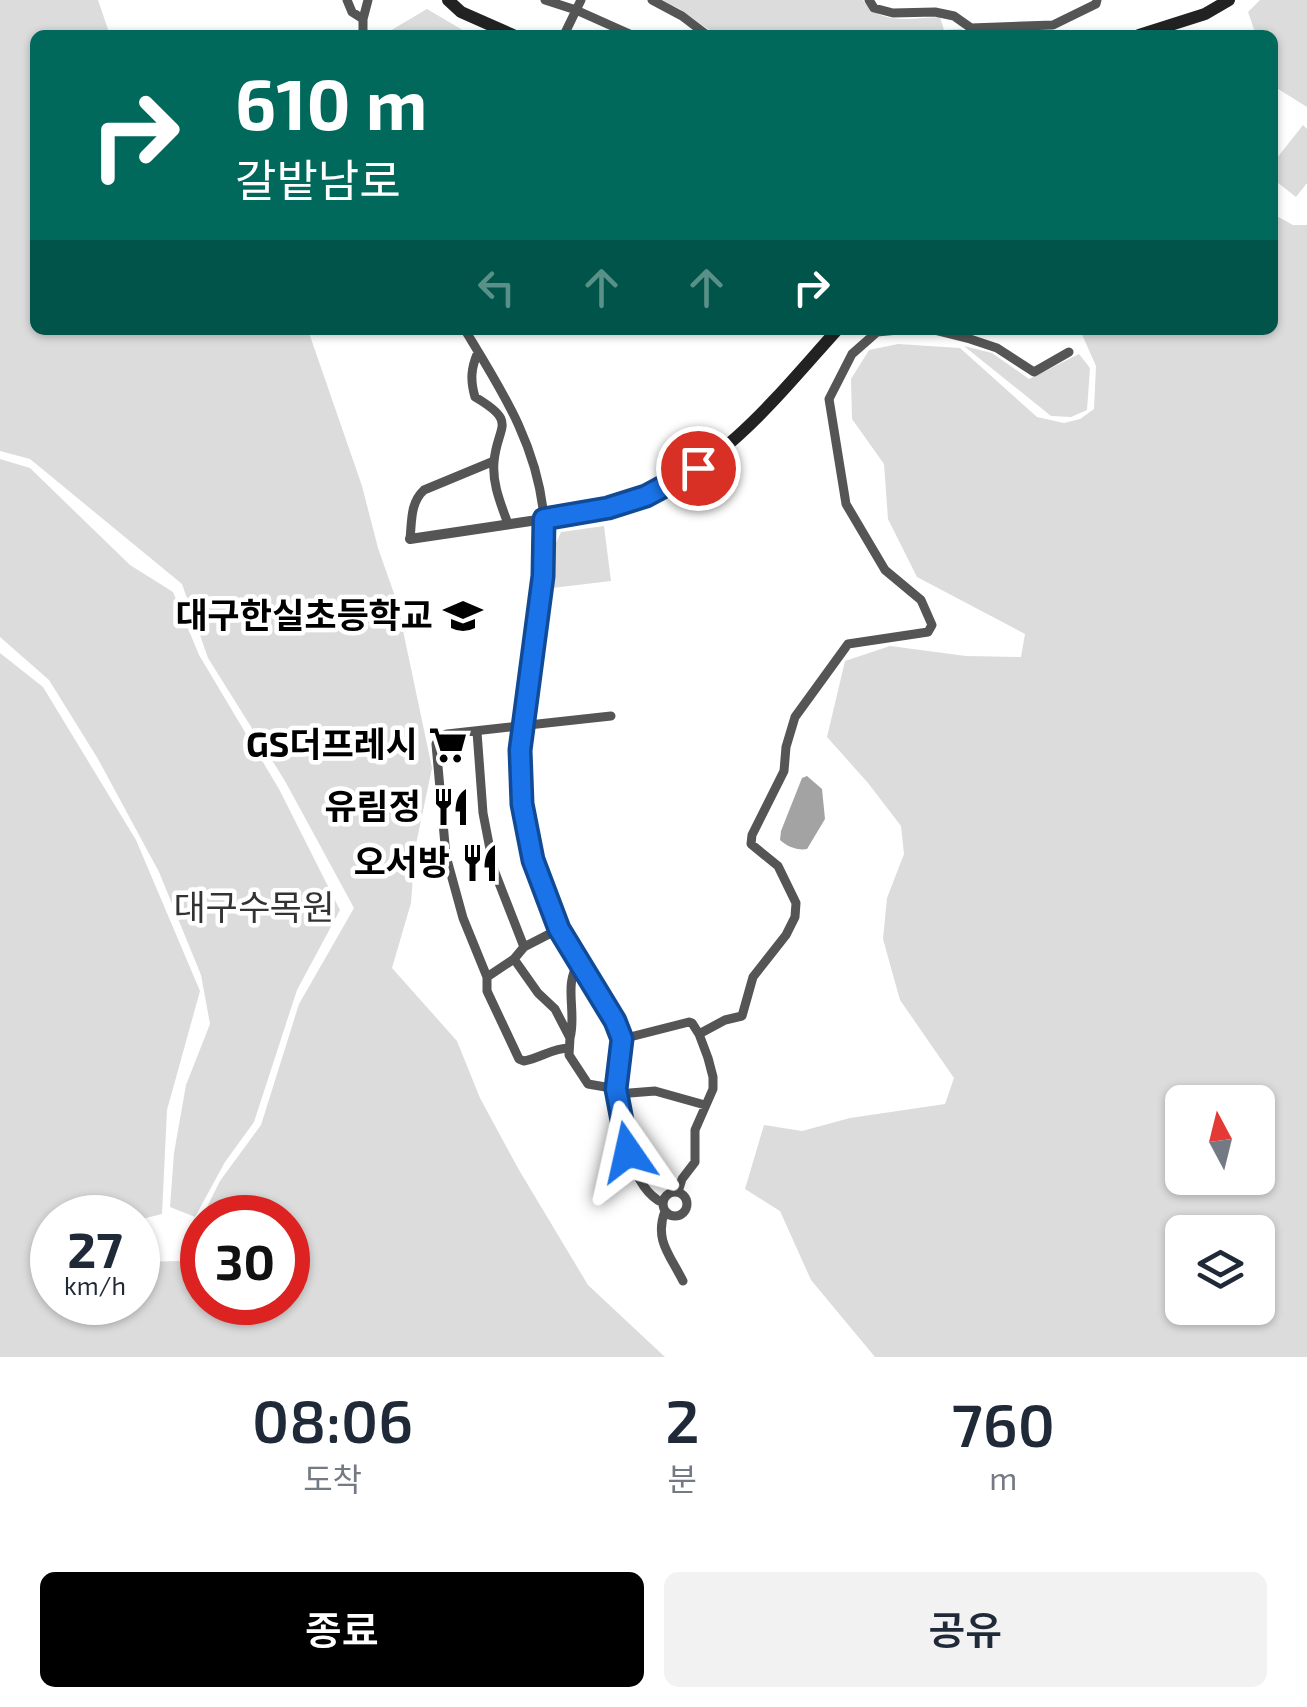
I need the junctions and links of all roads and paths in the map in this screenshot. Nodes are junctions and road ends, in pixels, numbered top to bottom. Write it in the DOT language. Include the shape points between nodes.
graph roads {
  1 [pos="347,0"];
  2 [pos="368,0"];
  3 [pos="448,0"];
  4 [pos="545,0"];
  5 [pos="652,0"];
  6 [pos="869,0"];
  7 [pos="1097,0"];
  8 [pos="1229,0"];
  9 [pos="578,5"];
  10 [pos="362,19"];
  11 [pos="363,30"];
  12 [pos="502,30"];
  13 [pos="566,30"];
  14 [pos="623,30"];
  15 [pos="700,30"];
  16 [pos="1056,30"];
  17 [pos="1155,30"];
  18 [pos="467,335"];
  19 [pos="832,335"];
  20 [pos="872,335"];
  21 [pos="975,335"];
  22 [pos="478,352"];
  23 [pos="1069,352"];
  24 [pos="510,405"];
  25 [pos="499,414"];
  26 [pos="494,462"];
  27 [pos="544,519"];
  28 [pos="508,524"];
  29 [pos="410,539"];
  30 [pos="610,716"];
  31 [pos="522,726"];
  32 [pos="476,732"];
  33 [pos="559,929"];
  34 [pos="524,946"];
  35 [pos="514,959"];
  36 [pos="580,963"];
  37 [pos="487,976"];
  38 [pos="700,1034"];
  39 [pos="622,1039"];
  40 [pos="570,1043"];
  41 [pos="617,1092"];
  42 [pos="705,1105"];
  43 [pos="678,1192"];
  44 [pos="664,1207"];
  45 [pos="682,1281"];
  1 -- 10 [label="street"];
  2 -- 10 [label="street"];
  3 -- 12 [label="main road"];
  4 -- 9 [label="street"];
  5 -- 15 [label="street"];
  6 -- 16 [label="street" via="893,14 935,12 971,28"];
  7 -- 16 [label="street"];
  8 -- 17 [label="main road"];
  9 -- 13 [label="street"];
  9 -- 14 [label="street"];
  10 -- 11 [label="street"];
  18 -- 22 [label="street"];
  19 -- 27 [label="main road" via="743,433 698,468 646,496"];
  20 -- 38 [label="street" via="852,354 828,398 846,504 885,570 921,600 932,625 928,632 848,644 795,717 784,771 752,835 752,844 778,866 796,902 795,917 753,977 742,1016"];
  21 -- 23 [label="street" via="1034,372"];
  22 -- 24 [label="street"];
  22 -- 25 [label="street" via="472,366 475,397"];
  24 -- 25 [label="street"];
  24 -- 27 [label="street" via="531,455"];
  25 -- 26 [label="street" via="503,425"];
  26 -- 28 [label="street"];
  26 -- 29 [label="street" via="424,490 413,507"];
  27 -- 28 [label="street"];
  27 -- 31 [label="street" via="543,576"];
  28 -- 29 [label="street"];
  30 -- 31 [label="street"];
  31 -- 32 [label="street"];
  31 -- 33 [label="street" via="526,828"];
  32 -- 34 [label="street" via="488,845"];
  32 -- 37 [label="street" via="447,734 436,744 446,856"];
  33 -- 34 [label="street"];
  33 -- 36 [label="street"];
  34 -- 35 [label="street"];
  35 -- 37 [label="street"];
  35 -- 40 [label="street" via="555,1009"];
  36 -- 39 [label="street"];
  36 -- 40 [label="street" via="572,976"];
  37 -- 40 [label="street" via="487,991 519,1058 540,1058"];
  38 -- 39 [label="street" via="689,1022"];
  38 -- 42 [label="street" via="713,1076"];
  39 -- 41 [label="street"];
  40 -- 41 [label="street" via="568,1054 588,1084"];
  41 -- 42 [label="street" via="654,1092"];
  41 -- 44 [label="street" via="638,1177"];
  42 -- 43 [label="street" via="695,1130 694,1162"];
  43 -- 44 [label="street" via="666,1195"];
  43 -- 44 [label="street" via="686,1199 685,1211 675,1216"];
  44 -- 45 [label="street" via="662,1240"];
}
